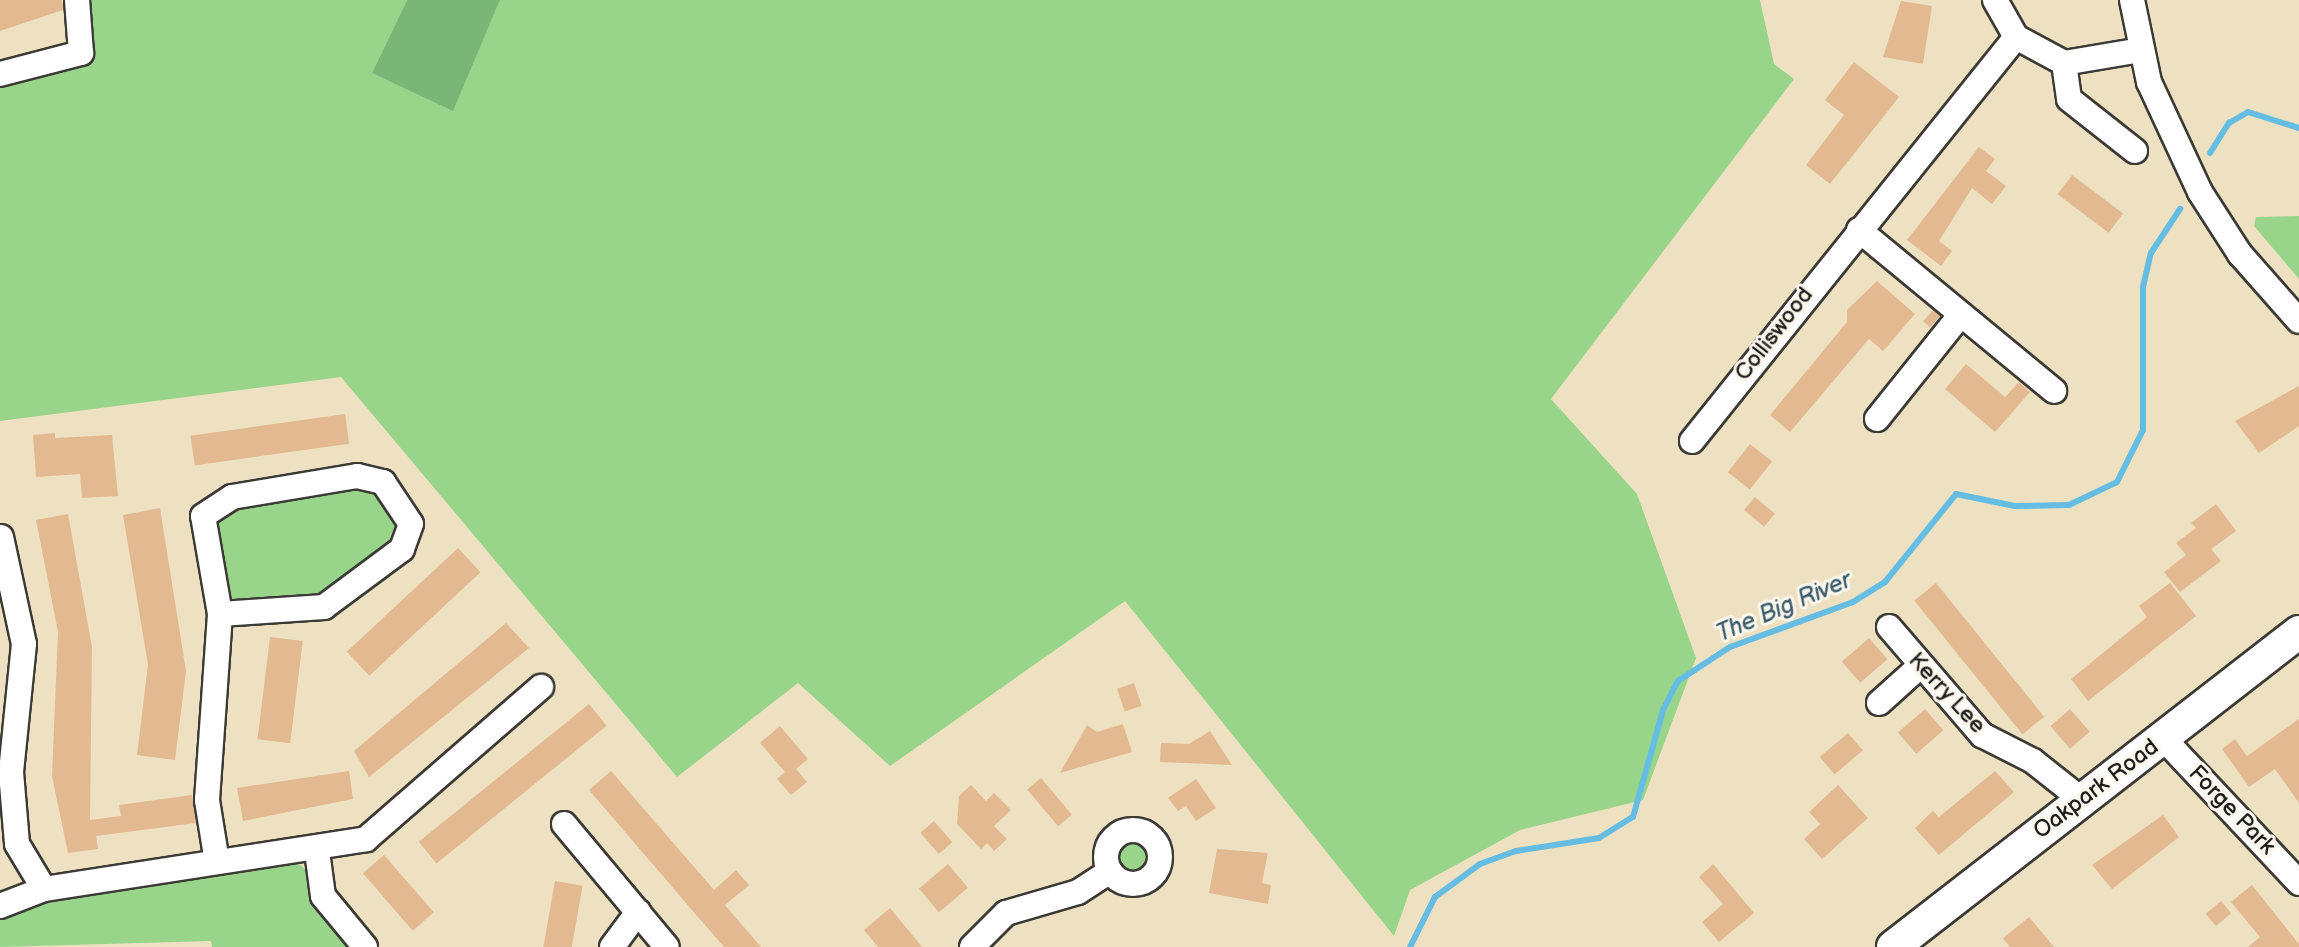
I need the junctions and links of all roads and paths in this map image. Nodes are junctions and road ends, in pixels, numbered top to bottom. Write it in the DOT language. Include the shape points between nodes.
graph roads {
  1 [pos="77,0"];
  2 [pos="1994,0"];
  3 [pos="2132,0"];
  4 [pos="2016,37"];
  5 [pos="2141,50"];
  6 [pos="2064,63"];
  7 [pos="0,74"];
  8 [pos="2135,151"];
  9 [pos="1858,230"];
  10 [pos="1961,314"];
  11 [pos="2299,321"];
  12 [pos="2054,391"];
  13 [pos="1877,419"];
  14 [pos="1692,441"];
  15 [pos="1,537"];
  16 [pos="220,614"];
  17 [pos="1889,627"];
  18 [pos="2299,632"];
  19 [pos="1919,667"];
  20 [pos="541,687"];
  21 [pos="1879,703"];
  22 [pos="2163,738"];
  23 [pos="2081,799"];
  24 [pos="565,824"];
  25 [pos="317,851"];
  26 [pos="217,862"];
  27 [pos="1110,871"];
  28 [pos="2299,883"];
  29 [pos="44,889"];
  30 [pos="0,905"];
  31 [pos="638,912"];
  32 [pos="365,947"];
  33 [pos="612,947"];
  34 [pos="667,947"];
  35 [pos="972,947"];
  36 [pos="1893,947"];
  1 -- 7 [label="street" via="81,53"];
  2 -- 4 [label="street"];
  3 -- 5 [label="street"];
  4 -- 6 [label="street"];
  4 -- 9 [label="street, Colliswood"];
  5 -- 6 [label="street"];
  5 -- 11 [label="street" via="2200,192 2240,254"];
  6 -- 8 [label="street" via="2069,99"];
  9 -- 10 [label="street"];
  9 -- 14 [label="street, Colliswood"];
  10 -- 12 [label="street"];
  10 -- 13 [label="street"];
  15 -- 29 [label="street" via="24,644 11,772 18,844"];
  16 -- 16 [label="street" via="201,527 210,508 232,497 357,476 383,482 411,524 402,549 324,607"];
  16 -- 26 [label="street" via="207,800"];
  17 -- 19 [label="street, Kerry Lee"];
  18 -- 22 [label="main road, Oakpark Road"];
  19 -- 21 [label="street"];
  19 -- 23 [label="street, Kerry Lee" via="1982,735 2033,761"];
  20 -- 25 [label="street" via="366,839"];
  22 -- 23 [label="main road, Oakpark Road"];
  22 -- 28 [label="street, Forge Park"];
  23 -- 36 [label="main road, Oakpark Road"];
  24 -- 31 [label="street"];
  25 -- 26 [label="street"];
  25 -- 32 [label="street" via="323,896"];
  26 -- 29 [label="street"];
  27 -- 35 [label="street" via="1078,892 1006,913"];
  29 -- 30 [label="street"];
  31 -- 33 [label="street"];
  31 -- 34 [label="street"];
}
